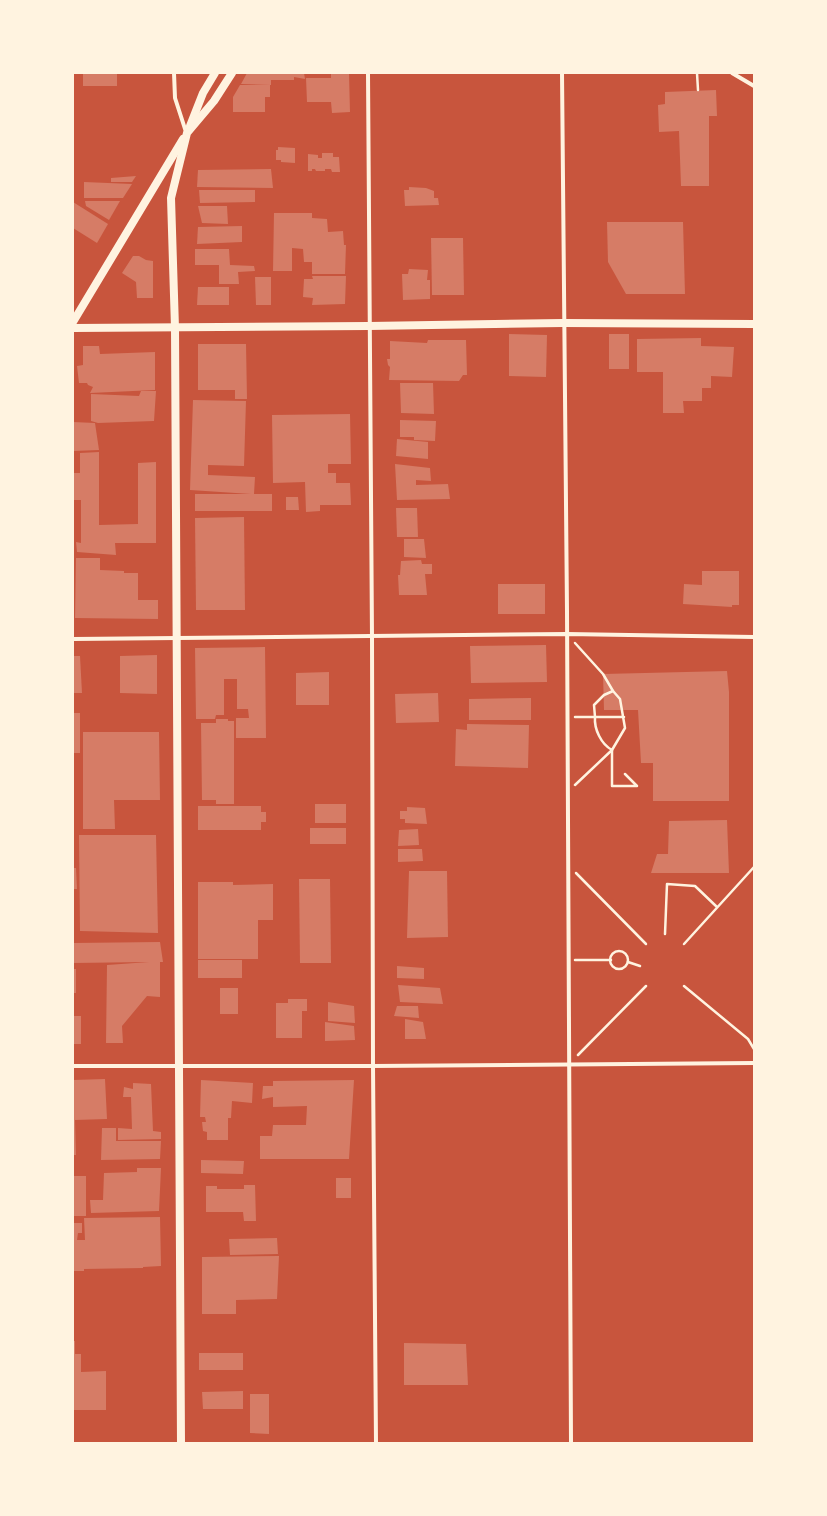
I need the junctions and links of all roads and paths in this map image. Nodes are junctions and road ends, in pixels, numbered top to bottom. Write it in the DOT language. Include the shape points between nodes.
graph roads {
  1 [pos="174,73"];
  2 [pos="215,73"];
  3 [pos="232,73"];
  4 [pos="368,73"];
  5 [pos="562,73"];
  6 [pos="697,73"];
  7 [pos="732,73"];
  8 [pos="754,86"];
  9 [pos="698,90"];
  10 [pos="187,133"];
  11 [pos="73,322"];
  12 [pos="563,323"];
  13 [pos="754,324"];
  14 [pos="369,326"];
  15 [pos="73,328"];
  16 [pos="175,328"];
  17 [pos="567,634"];
  18 [pos="372,637"];
  19 [pos="176,638"];
  20 [pos="754,638"];
  21 [pos="73,639"];
  22 [pos="613,691"];
  23 [pos="567,717"];
  24 [pos="595,717"];
  25 [pos="624,717"];
  26 [pos="612,750"];
  27 [pos="625,774"];
  28 [pos="567,792"];
  29 [pos="568,865"];
  30 [pos="754,867"];
  31 [pos="717,907"];
  32 [pos="665,934"];
  33 [pos="646,944"];
  34 [pos="684,944"];
  35 [pos="569,960"];
  36 [pos="611,960"];
  37 [pos="628,962"];
  38 [pos="640,966"];
  39 [pos="646,986"];
  40 [pos="684,986"];
  41 [pos="754,1049"];
  42 [pos="754,1063"];
  43 [pos="570,1064"];
  44 [pos="179,1065"];
  45 [pos="73,1066"];
  46 [pos="372,1066"];
  47 [pos="181,1443"];
  48 [pos="376,1443"];
  49 [pos="571,1443"];
  1 -- 10 [label="street" via="175,98"];
  2 -- 10 [label="main road"];
  3 -- 10 [label="main road" via="214,101"];
  4 -- 14 [label="street"];
  5 -- 12 [label="street"];
  6 -- 9 [label="path"];
  7 -- 8 [label="street"];
  10 -- 11 [label="main road"];
  10 -- 16 [label="main road" via="172,198"];
  12 -- 13 [label="main road"];
  12 -- 14 [label="main road"];
  12 -- 17 [label="street"];
  14 -- 16 [label="main road"];
  14 -- 18 [label="street"];
  15 -- 16 [label="main road"];
  16 -- 19 [label="main road"];
  17 -- 18 [label="street"];
  17 -- 20 [label="street"];
  17 -- 22 [label="path" via="603,674"];
  17 -- 23 [label="street"];
  18 -- 19 [label="street"];
  18 -- 46 [label="street"];
  19 -- 21 [label="street"];
  19 -- 44 [label="main road"];
  22 -- 24 [label="path" via="604,695 594,705"];
  22 -- 25 [label="path" via="620,699"];
  23 -- 24 [label="path"];
  23 -- 28 [label="street"];
  24 -- 25 [label="path"];
  24 -- 26 [label="path" via="594,724 600,736"];
  25 -- 26 [label="path" via="625,728"];
  26 -- 27 [label="path" via="612,786 637,786"];
  26 -- 28 [label="path"];
  28 -- 29 [label="street"];
  29 -- 33 [label="path"];
  29 -- 35 [label="street"];
  30 -- 31 [label="path"];
  31 -- 32 [label="path" via="694,886 667,884"];
  31 -- 34 [label="path"];
  35 -- 36 [label="path"];
  35 -- 43 [label="street"];
  36 -- 37 [label="path" via="614,967 618,968 625,967"];
  36 -- 37 [label="path" via="614,952 620,951 626,954"];
  37 -- 38 [label="path"];
  39 -- 43 [label="path"];
  40 -- 41 [label="path" via="748,1039"];
  42 -- 43 [label="street"];
  43 -- 46 [label="street"];
  43 -- 49 [label="street"];
  44 -- 45 [label="street"];
  44 -- 46 [label="street"];
  44 -- 47 [label="main road"];
  46 -- 48 [label="street"];
}
